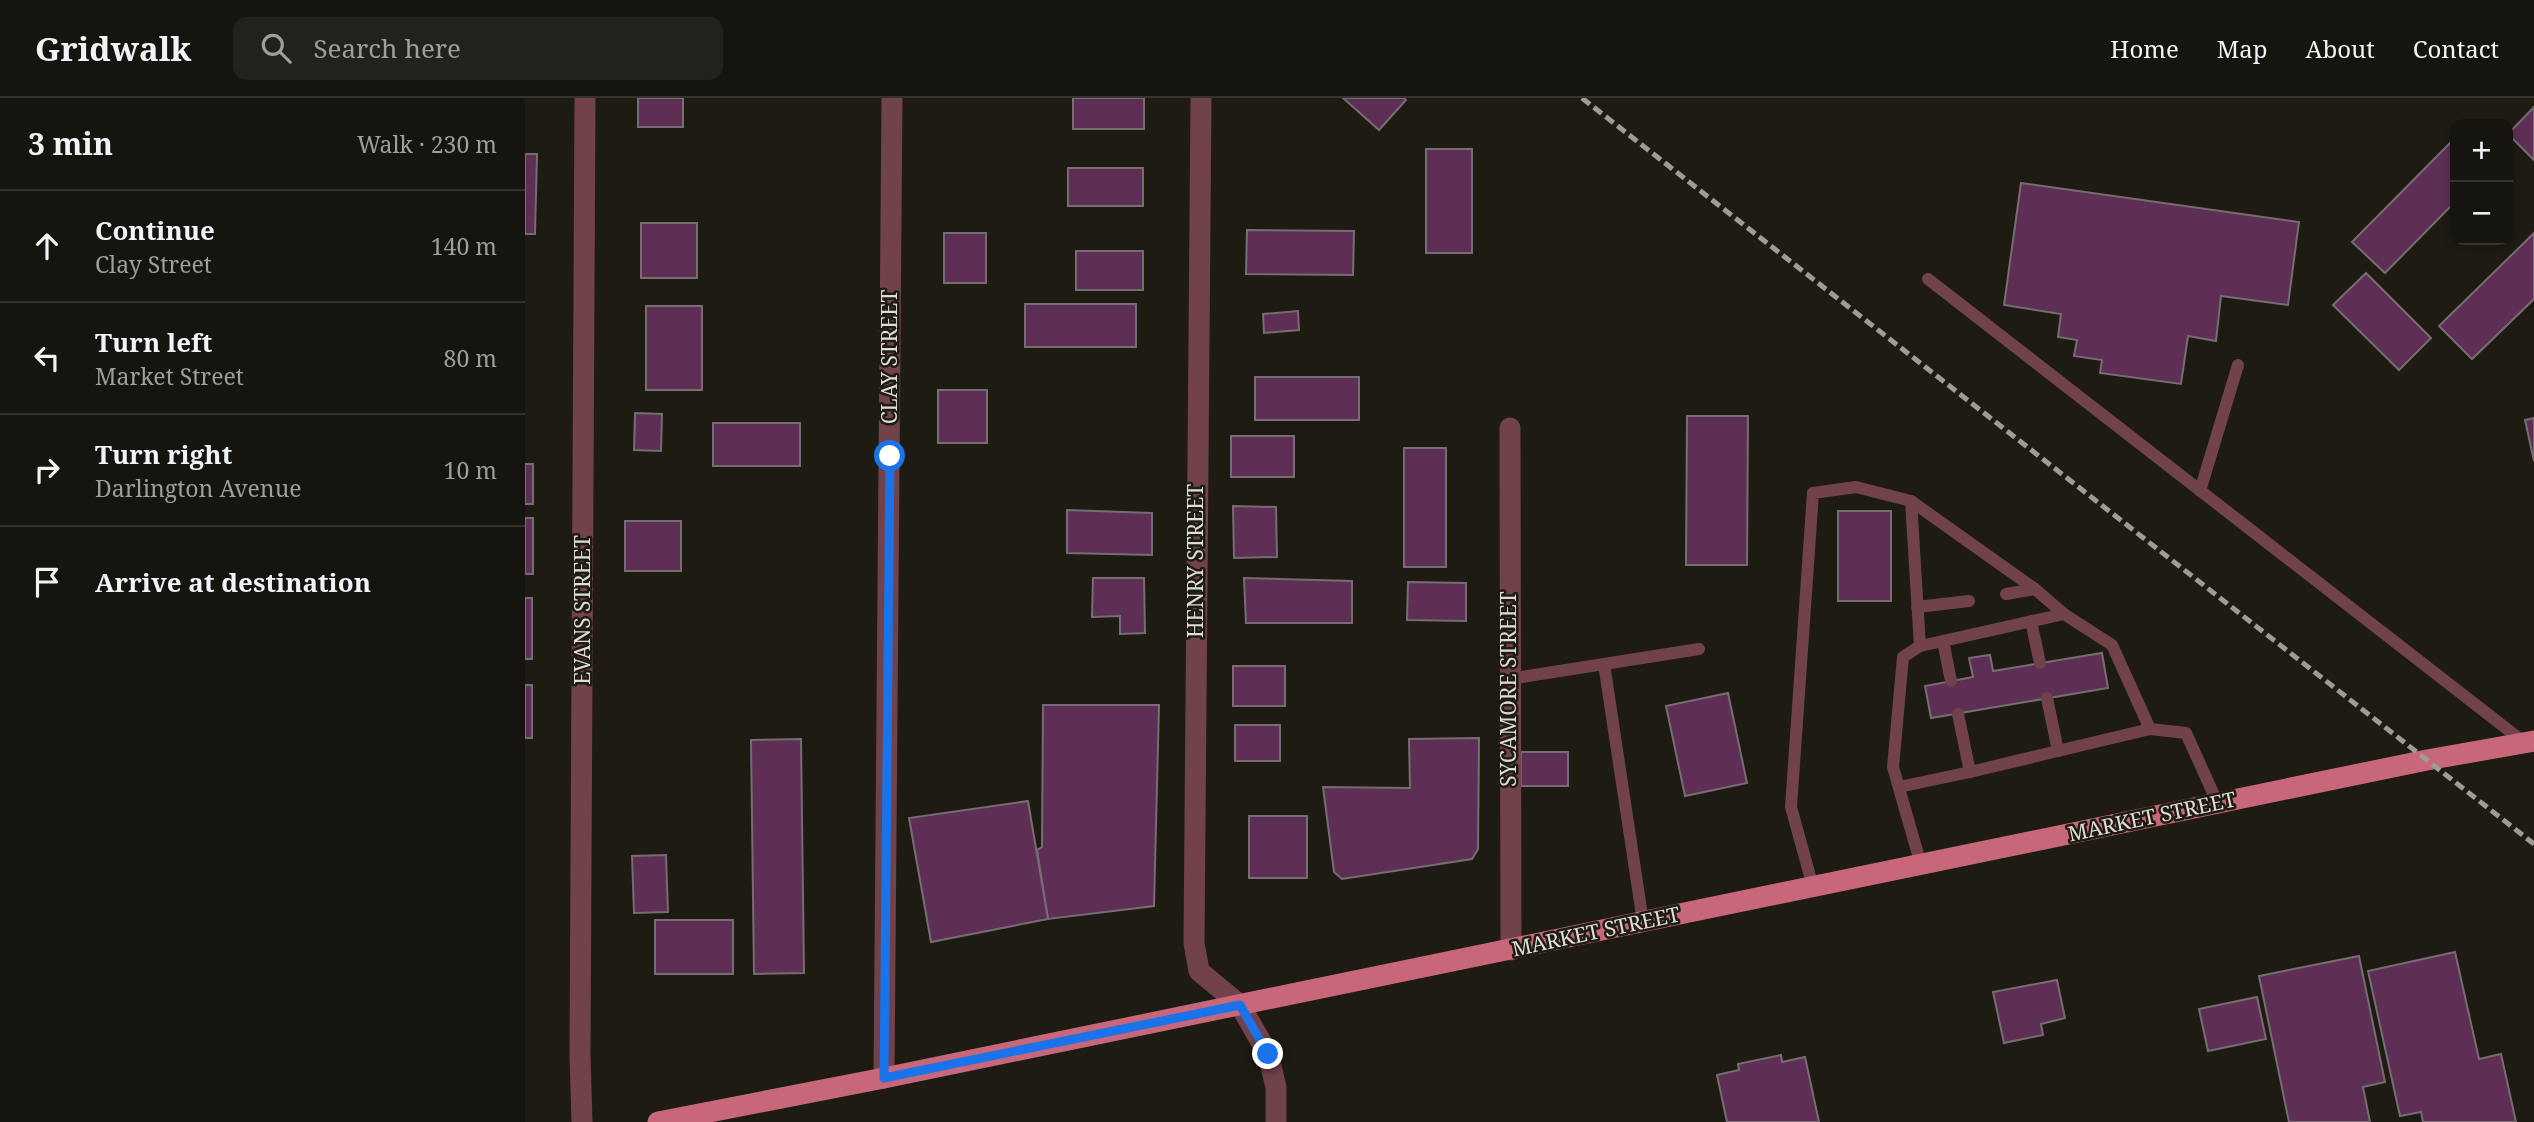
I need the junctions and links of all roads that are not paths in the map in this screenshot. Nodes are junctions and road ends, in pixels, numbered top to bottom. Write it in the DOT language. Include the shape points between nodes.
graph roads {
  1 [pos="585,98"];
  2 [pos="893,98"];
  3 [pos="1201,98"];
  4 [pos="1928,279"];
  5 [pos="2238,365"];
  6 [pos="1510,428"];
  7 [pos="2200,491"];
  8 [pos="1911,501"];
  9 [pos="2035,589"];
  10 [pos="2006,594"];
  11 [pos="1969,601"];
  12 [pos="1917,607"];
  13 [pos="2064,614"];
  14 [pos="2031,621"];
  15 [pos="1943,641"];
  16 [pos="1920,646"];
  17 [pos="1699,649"];
  18 [pos="2040,663"];
  19 [pos="1604,664"];
  20 [pos="1509,679"];
  21 [pos="1951,681"];
  22 [pos="2047,698"];
  23 [pos="1958,714"];
  24 [pos="2150,729"];
  25 [pos="2530,742"];
  26 [pos="2058,751"];
  27 [pos="1970,772"];
  28 [pos="1899,787"];
  29 [pos="2218,804"];
  30 [pos="1921,865"];
  31 [pos="1813,887"];
  32 [pos="1643,922"];
  33 [pos="1511,950"];
  34 [pos="1240,1005"];
  35 [pos="884,1078"];
  36 [pos="582,1122"];
  37 [pos="658,1122"];
  38 [pos="1276,1122"];
  1 -- 36 [label="street, EVANS STREET"];
  2 -- 35 [label="street, CLAY STREET"];
  3 -- 34 [label="street, HENRY STREET" via="1194,943 1199,971"];
  4 -- 7 [label="lane"];
  5 -- 7 [label="lane"];
  6 -- 20 [label="street, SYCAMORE STREET"];
  7 -- 25 [label="lane"];
  8 -- 9 [label="lane"];
  8 -- 12 [label="lane"];
  8 -- 31 [label="lane" via="1856,487 1813,493 1791,807"];
  9 -- 10 [label="lane"];
  9 -- 13 [label="lane"];
  11 -- 12 [label="lane"];
  12 -- 16 [label="lane"];
  13 -- 14 [label="lane"];
  13 -- 24 [label="lane" via="2112,645"];
  14 -- 15 [label="lane"];
  14 -- 18 [label="lane"];
  15 -- 16 [label="lane"];
  15 -- 21 [label="lane"];
  16 -- 28 [label="lane" via="1903,657 1893,767"];
  17 -- 19 [label="lane"];
  19 -- 20 [label="lane"];
  19 -- 32 [label="lane"];
  20 -- 33 [label="street, SYCAMORE STREET"];
  22 -- 26 [label="lane"];
  23 -- 27 [label="lane"];
  24 -- 26 [label="lane"];
  24 -- 29 [label="lane" via="2186,733"];
  25 -- 29 [label="main road, MARKET STREET"];
  26 -- 27 [label="lane"];
  27 -- 28 [label="lane"];
  28 -- 30 [label="lane"];
  29 -- 30 [label="main road, MARKET STREET"];
  30 -- 31 [label="main road, MARKET STREET"];
  31 -- 32 [label="main road, MARKET STREET"];
  32 -- 33 [label="main road, MARKET STREET"];
  33 -- 34 [label="main road, MARKET STREET"];
  34 -- 35 [label="main road, MARKET STREET"];
  34 -- 38 [label="street" via="1268,1054 1276,1087"];
  35 -- 37 [label="main road, MARKET STREET"];
}
